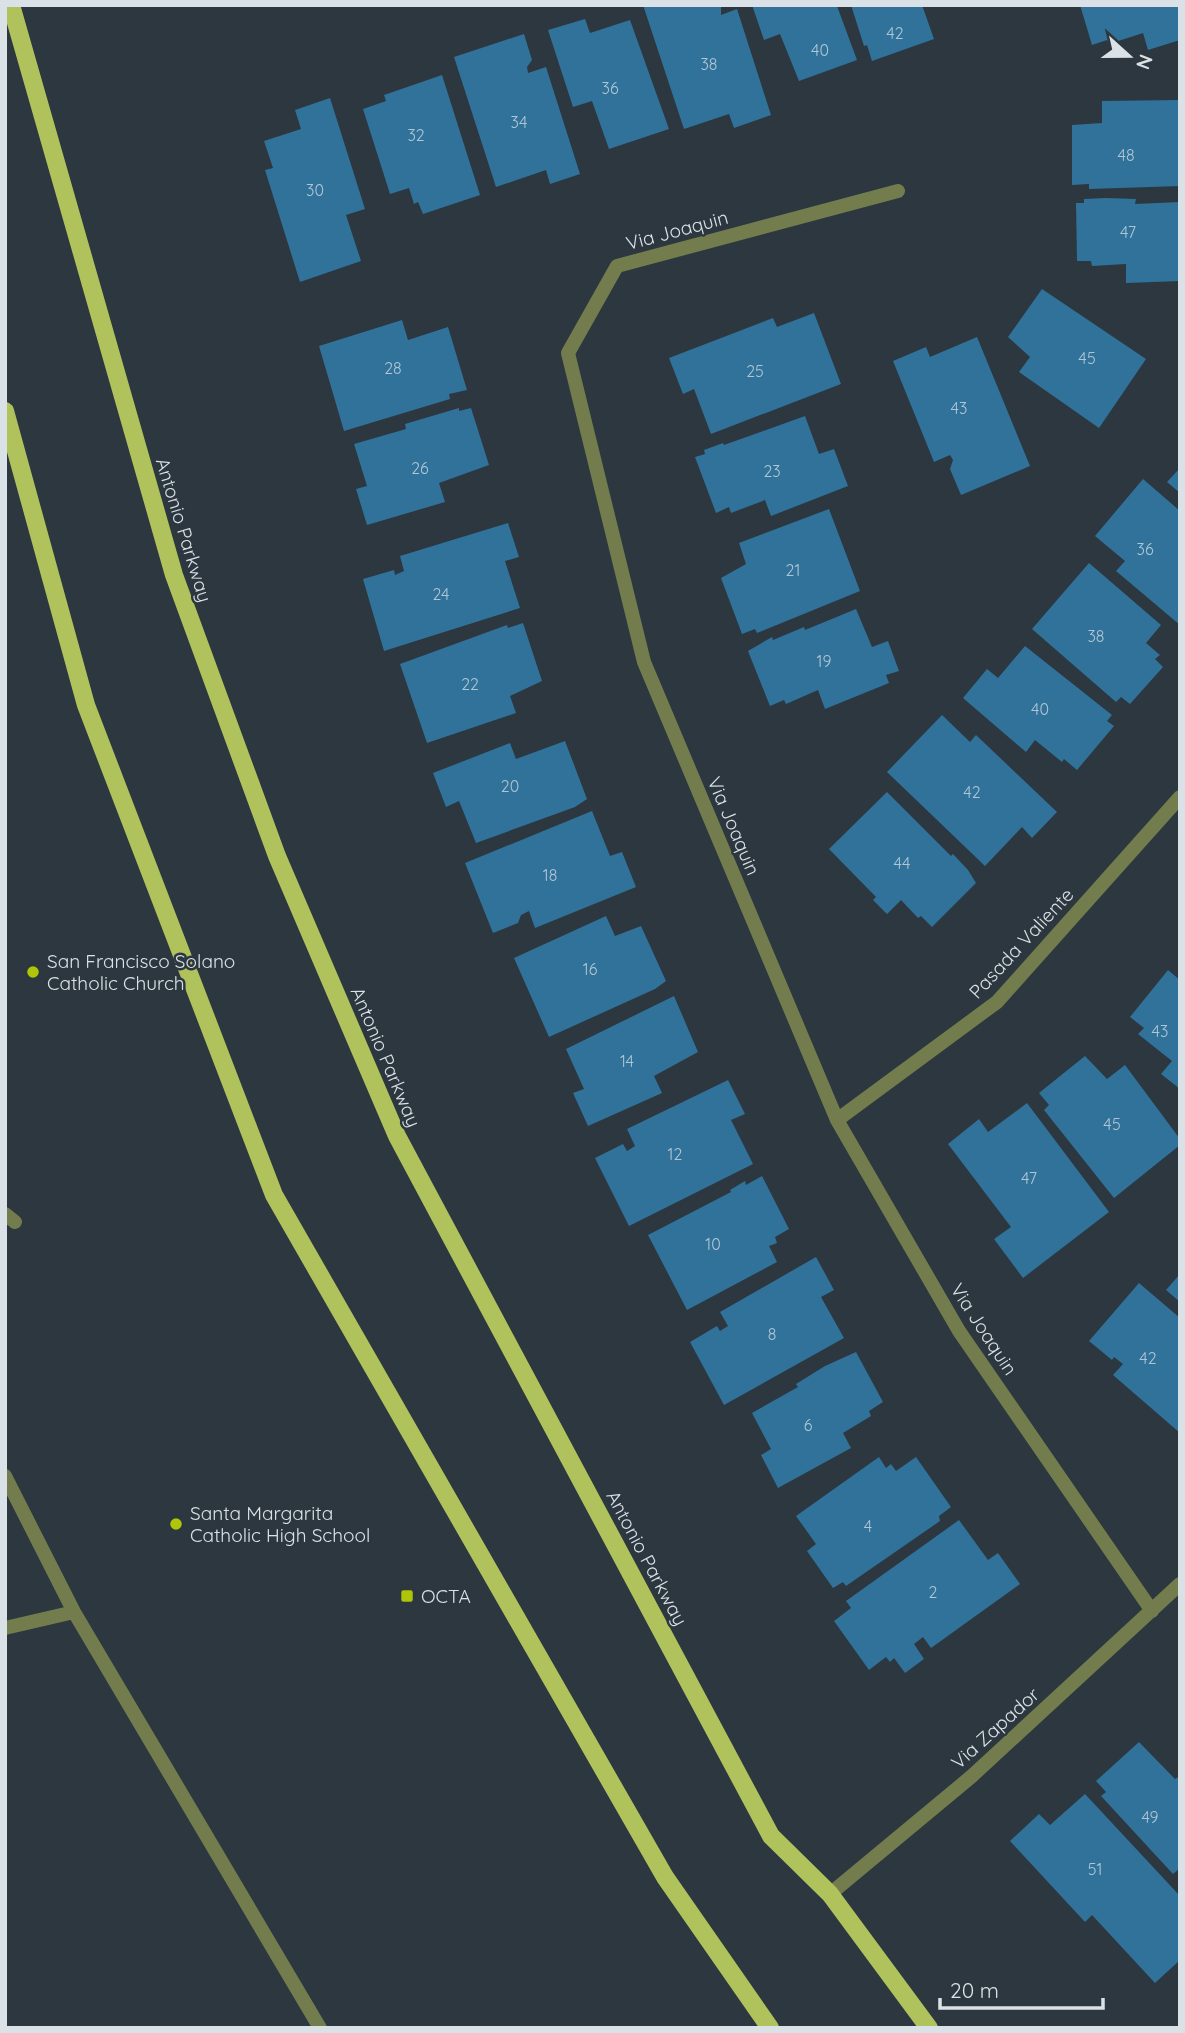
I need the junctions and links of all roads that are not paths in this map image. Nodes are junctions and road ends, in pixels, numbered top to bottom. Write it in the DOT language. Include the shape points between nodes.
graph roads {
  1 [pos="11,5"];
  2 [pos="898,191"];
  3 [pos="5,411"];
  4 [pos="1180,797"];
  5 [pos="837,1121"];
  6 [pos="5,1476"];
  7 [pos="1180,1584"];
  8 [pos="1152,1611"];
  9 [pos="74,1612"];
  10 [pos="5,1628"];
  11 [pos="830,1894"];
  12 [pos="320,2028"];
  13 [pos="770,2028"];
  14 [pos="929,2028"];
  1 -- 11 [label="main road, Antonio Parkway" via="174,575 277,856 397,1136 771,1836"];
  2 -- 5 [label="street, Via Joaquin" via="617,266 568,353 644,662"];
  3 -- 13 [label="main road" via="86,705 274,1195 666,1877"];
  4 -- 5 [label="street, Pasada Valiente" via="997,1002"];
  5 -- 8 [label="street, Via Joaquin" via="959,1331"];
  6 -- 9 [label="street"];
  7 -- 8 [label="street, Via Zapador"];
  8 -- 11 [label="street, Via Zapador" via="972,1776"];
  9 -- 10 [label="street"];
  9 -- 12 [label="street"];
  11 -- 14 [label="main road, Antonio Parkway"];
}
